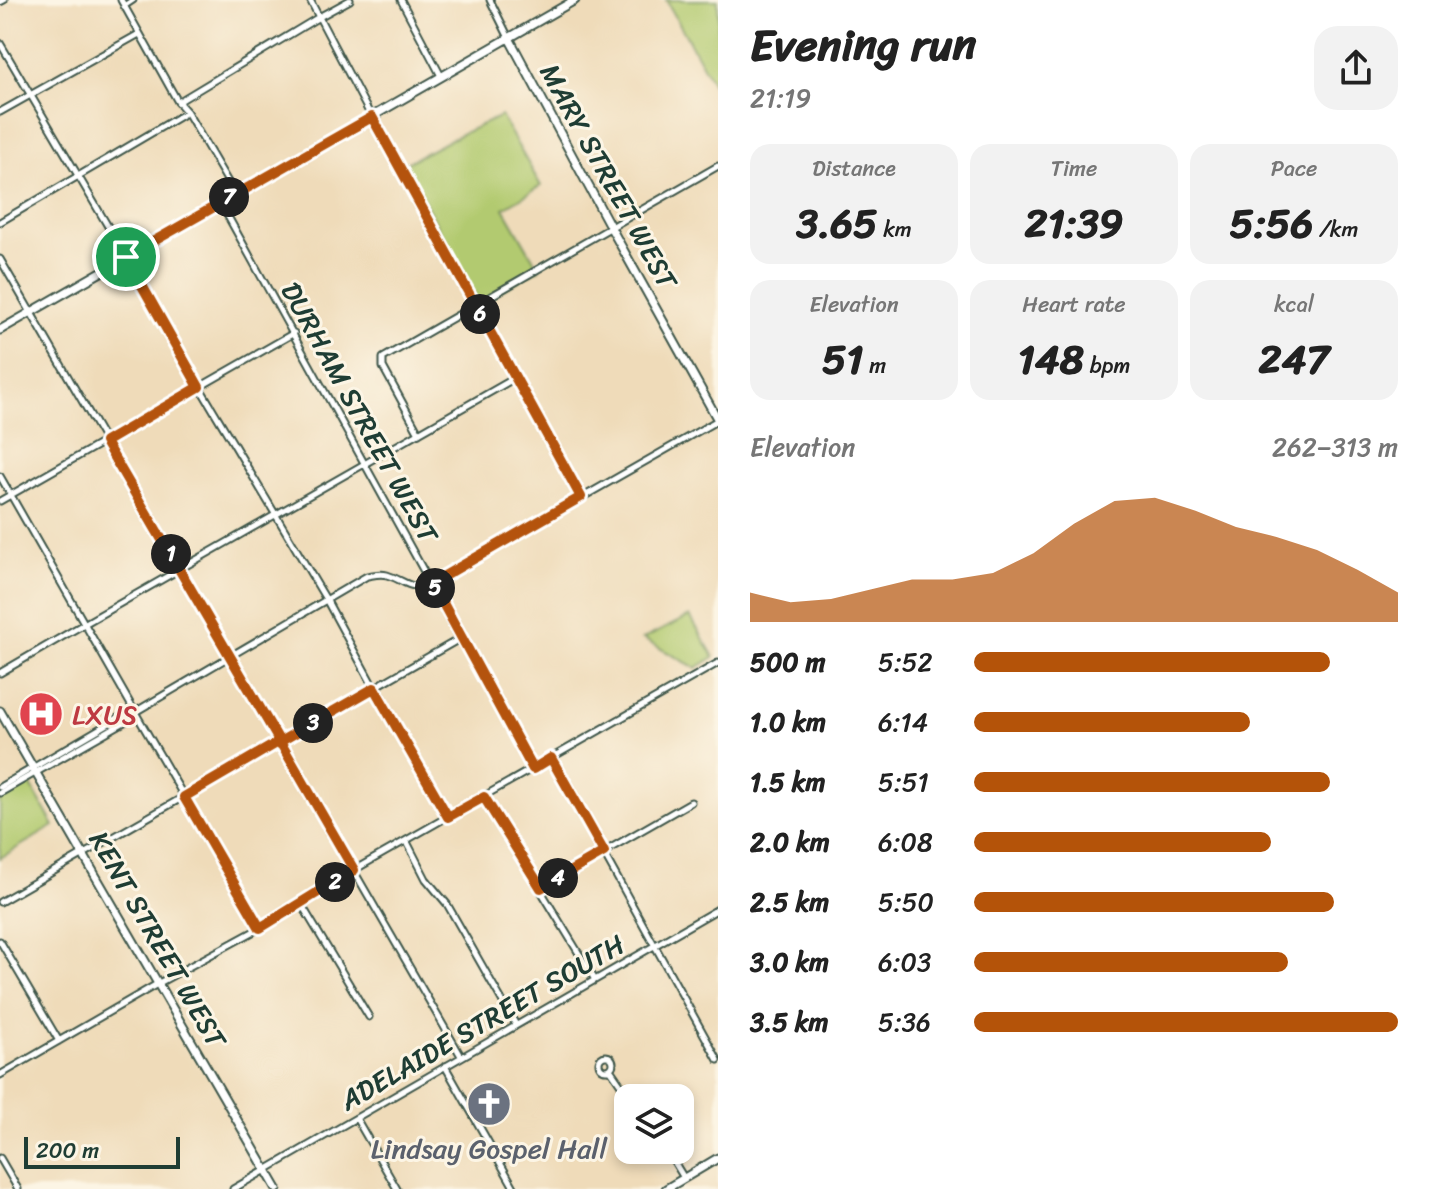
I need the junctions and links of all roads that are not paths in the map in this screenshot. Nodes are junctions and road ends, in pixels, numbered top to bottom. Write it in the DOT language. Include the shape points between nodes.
graph roads {
  1 [pos="133,0"];
  2 [pos="310,0"];
  3 [pos="350,0"];
  4 [pos="401,0"];
  5 [pos="490,0"];
  6 [pos="575,0"];
  7 [pos="122,3"];
  8 [pos="319,17"];
  9 [pos="139,34"];
  10 [pos="509,38"];
  11 [pos="0,43"];
  12 [pos="441,76"];
  13 [pos="31,95"];
  14 [pos="178,102"];
  15 [pos="0,112"];
  16 [pos="187,112"];
  17 [pos="372,117"];
  18 [pos="718,166"];
  19 [pos="78,177"];
  20 [pos="235,194"];
  21 [pos="220,202"];
  22 [pos="0,222"];
  23 [pos="611,228"];
  24 [pos="126,257"];
  25 [pos="0,259"];
  26 [pos="475,305"];
  27 [pos="30,313"];
  28 [pos="0,330"];
  29 [pos="294,333"];
  30 [pos="515,378"];
  31 [pos="199,387"];
  32 [pos="718,420"];
  33 [pos="419,433"];
  34 [pos="105,442"];
  35 [pos="365,464"];
  36 [pos="0,476"];
  37 [pos="11,495"];
  38 [pos="581,497"];
  39 [pos="0,501"];
  40 [pos="275,516"];
  41 [pos="181,569"];
  42 [pos="432,583"];
  43 [pos="327,601"];
  44 [pos="84,624"];
  45 [pos="461,638"];
  46 [pos="230,656"];
  47 [pos="718,663"];
  48 [pos="0,673"];
  49 [pos="374,688"];
  50 [pos="0,711"];
  51 [pos="133,713"];
  52 [pos="279,742"];
  53 [pos="551,758"];
  54 [pos="533,769"];
  55 [pos="34,770"];
  56 [pos="0,787"];
  57 [pos="0,793"];
  58 [pos="184,797"];
  59 [pos="484,797"];
  60 [pos="691,802"];
  61 [pos="448,817"];
  62 [pos="407,842"];
  63 [pos="604,852"];
  64 [pos="83,854"];
  65 [pos="354,870"];
  66 [pos="541,888"];
  67 [pos="0,902"];
  68 [pos="300,902"];
  69 [pos="718,909"];
  70 [pos="260,928"];
  71 [pos="0,941"];
  72 [pos="656,945"];
  73 [pos="595,980"];
  74 [pos="159,983"];
  75 [pos="369,1017"];
  76 [pos="516,1025"];
  77 [pos="59,1041"];
  78 [pos="461,1056"];
  79 [pos="718,1060"];
  80 [pos="445,1066"];
  81 [pos="610,1069"];
  82 [pos="0,1075"];
  83 [pos="620,1084"];
  84 [pos="356,1118"];
  85 [pos="0,1158"];
  86 [pos="718,1158"];
  87 [pos="676,1164"];
  88 [pos="266,1170"];
  89 [pos="684,1178"];
  90 [pos="18,1189"];
  91 [pos="233,1189"];
  92 [pos="277,1189"];
  93 [pos="397,1189"];
  94 [pos="515,1189"];
  95 [pos="666,1189"];
  1 -- 7 [label="street"];
  2 -- 8 [label="street"];
  3 -- 8 [label="street"];
  4 -- 12 [label="street"];
  5 -- 10 [label="street"];
  6 -- 10 [label="main road"];
  7 -- 9 [label="street"];
  8 -- 14 [label="street"];
  8 -- 17 [label="street"];
  9 -- 13 [label="street"];
  9 -- 14 [label="street"];
  10 -- 12 [label="main road"];
  10 -- 23 [label="main road, MARY STREET WEST"];
  11 -- 13 [label="street"];
  12 -- 17 [label="main road"];
  13 -- 15 [label="street"];
  13 -- 19 [label="street"];
  14 -- 16 [label="street"];
  16 -- 19 [label="street"];
  16 -- 20 [label="street"];
  17 -- 20 [label="main road"];
  17 -- 26 [label="street"];
  18 -- 23 [label="street"];
  19 -- 22 [label="street"];
  19 -- 24 [label="street"];
  20 -- 21 [label="main road"];
  21 -- 24 [label="main road"];
  21 -- 29 [label="street, DURHAM STREET WEST"];
  23 -- 26 [label="street"];
  23 -- 32 [label="main road, MARY STREET WEST"];
  24 -- 27 [label="main road"];
  24 -- 31 [label="street"];
  25 -- 27 [label="street"];
  26 -- 30 [label="street"];
  26 -- 33 [label="street" via="383,358"];
  27 -- 28 [label="main road"];
  27 -- 34 [label="street"];
  29 -- 31 [label="street"];
  29 -- 35 [label="street, DURHAM STREET WEST"];
  30 -- 33 [label="street"];
  30 -- 38 [label="street"];
  31 -- 34 [label="street"];
  31 -- 40 [label="street"];
  32 -- 38 [label="street"];
  33 -- 35 [label="street"];
  34 -- 37 [label="street"];
  34 -- 41 [label="street"];
  35 -- 40 [label="street"];
  35 -- 42 [label="street, DURHAM STREET WEST"];
  36 -- 37 [label="street"];
  37 -- 39 [label="street"];
  37 -- 44 [label="street"];
  38 -- 42 [label="street"];
  40 -- 41 [label="street"];
  40 -- 43 [label="street"];
  41 -- 44 [label="street"];
  41 -- 46 [label="street"];
  42 -- 43 [label="street" via="411,587 378,574"];
  42 -- 45 [label="street, DURHAM STREET WEST"];
  43 -- 46 [label="street"];
  43 -- 49 [label="street"];
  44 -- 48 [label="street"];
  44 -- 51 [label="street"];
  45 -- 49 [label="street"];
  45 -- 54 [label="street, DURHAM STREET WEST"];
  46 -- 51 [label="street"];
  46 -- 52 [label="street"];
  47 -- 53 [label="street"];
  49 -- 52 [label="street"];
  49 -- 61 [label="street"];
  50 -- 55 [label="main road, KENT STREET WEST"];
  51 -- 55 [label="street"];
  51 -- 58 [label="street"];
  52 -- 58 [label="street"];
  52 -- 65 [label="street"];
  53 -- 54 [label="street"];
  53 -- 63 [label="street"];
  54 -- 59 [label="street"];
  55 -- 56 [label="street"];
  55 -- 57 [label="street"];
  55 -- 64 [label="main road, KENT STREET WEST"];
  58 -- 64 [label="street"];
  58 -- 70 [label="street"];
  59 -- 61 [label="street"];
  59 -- 66 [label="street"];
  60 -- 63 [label="street"];
  61 -- 62 [label="street"];
  62 -- 65 [label="street"];
  62 -- 76 [label="street"];
  63 -- 66 [label="street"];
  63 -- 72 [label="street"];
  64 -- 67 [label="street"];
  64 -- 74 [label="main road, KENT STREET WEST"];
  65 -- 68 [label="street"];
  65 -- 78 [label="street"];
  66 -- 73 [label="street"];
  68 -- 70 [label="street"];
  68 -- 75 [label="street"];
  69 -- 72 [label="street, ADELAIDE STREET SOUTH"];
  70 -- 74 [label="street"];
  71 -- 77 [label="street"];
  72 -- 73 [label="street, ADELAIDE STREET SOUTH"];
  72 -- 79 [label="street"];
  73 -- 76 [label="street, ADELAIDE STREET SOUTH"];
  74 -- 77 [label="street"];
  74 -- 88 [label="main road, KENT STREET WEST"];
  76 -- 78 [label="street, ADELAIDE STREET SOUTH"];
  77 -- 82 [label="street"];
  78 -- 80 [label="street, ADELAIDE STREET SOUTH"];
  80 -- 84 [label="street, ADELAIDE STREET SOUTH"];
  80 -- 94 [label="street"];
  81 -- 83 [label="street"];
  84 -- 88 [label="street, ADELAIDE STREET SOUTH"];
  84 -- 93 [label="street"];
  85 -- 90 [label="street"];
  86 -- 89 [label="main road"];
  87 -- 89 [label="street"];
  88 -- 91 [label="street, ADELAIDE STREET SOUTH"];
  88 -- 92 [label="main road, KENT STREET WEST"];
  89 -- 95 [label="main road"];
}
